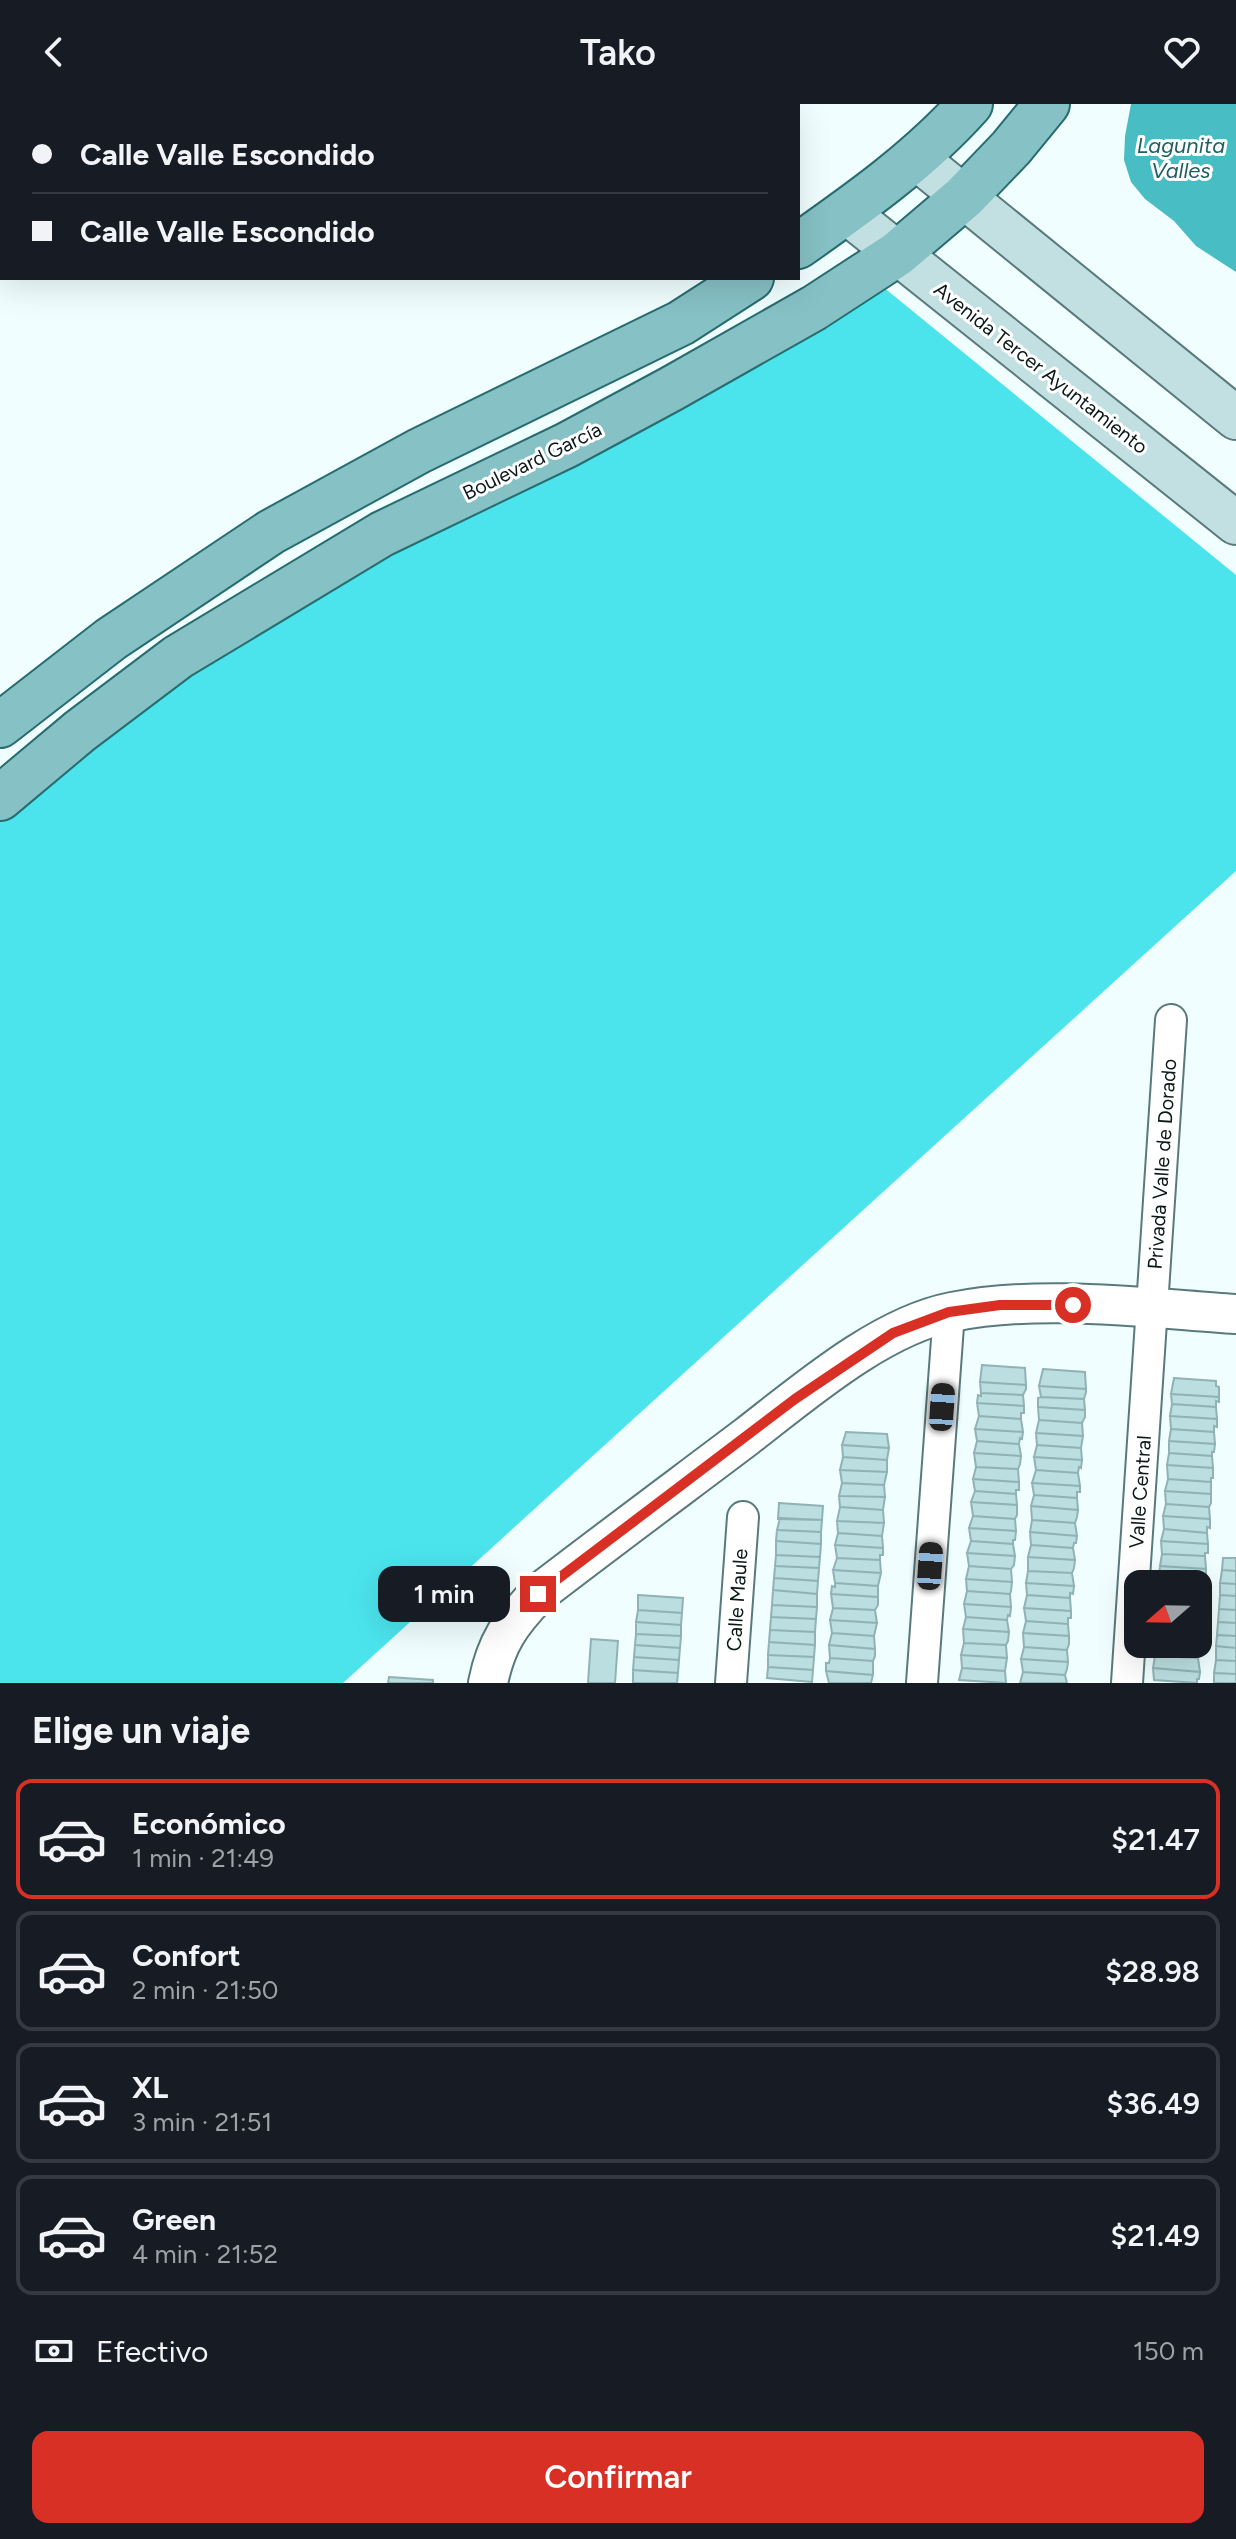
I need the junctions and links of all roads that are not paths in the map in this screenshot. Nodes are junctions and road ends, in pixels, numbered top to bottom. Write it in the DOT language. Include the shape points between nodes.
graph roads {
  1 [pos="970,104"];
  2 [pos="1047,104"];
  3 [pos="916,158"];
  4 [pos="964,197"];
  5 [pos="846,212"];
  6 [pos="800,245"];
  7 [pos="897,254"];
  8 [pos="748,280"];
  9 [pos="1236,418"];
  10 [pos="1236,523"];
  11 [pos="0,725"];
  12 [pos="0,798"];
  13 [pos="1171,1020"];
  14 [pos="1152,1308"];
  15 [pos="949,1312"];
  16 [pos="1236,1314"];
  17 [pos="743,1517"];
  18 [pos="922,1672"];
  19 [pos="1128,1679"];
  20 [pos="488,1683"];
  21 [pos="731,1683"];
  1 -- 3 [label="main road"];
  2 -- 4 [label="main road, Boulevard García"];
  3 -- 4 [label="main road"];
  3 -- 5 [label="main road"];
  4 -- 7 [label="main road, Boulevard García"];
  4 -- 9 [label="main road"];
  5 -- 6 [label="main road"];
  5 -- 7 [label="main road, Avenida Tercer Ayuntamiento"];
  7 -- 10 [label="main road, Avenida Tercer Ayuntamiento"];
  7 -- 12 [label="main road, Boulevard García" via="671,389 382,534 178,657"];
  8 -- 11 [label="main road" via="681,323 419,451 271,532 111,639"];
  13 -- 14 [label="street, Privada Valle de Dorado"];
  14 -- 15 [label="street" via="1046,1304"];
  14 -- 16 [label="street"];
  14 -- 19 [label="street, Valle Central"];
  15 -- 18 [label="street"];
  15 -- 20 [label="street" via="893,1333 853,1358 538,1594 513,1619 494,1654"];
  17 -- 21 [label="street, Calle Maule"];
}
